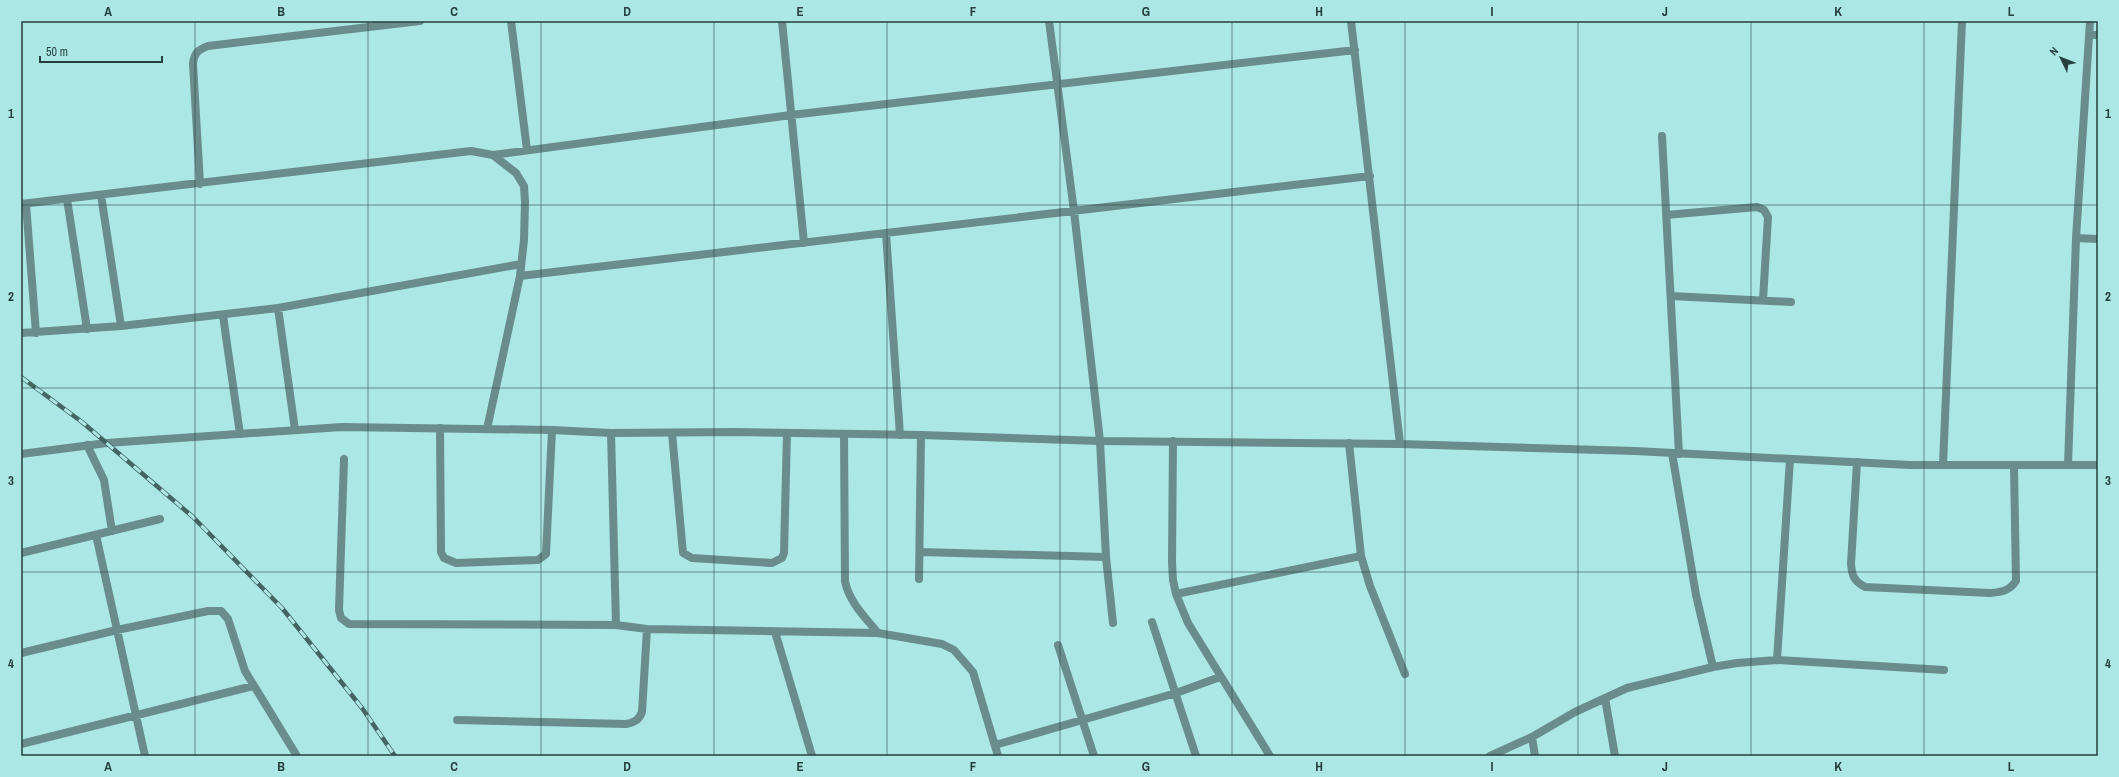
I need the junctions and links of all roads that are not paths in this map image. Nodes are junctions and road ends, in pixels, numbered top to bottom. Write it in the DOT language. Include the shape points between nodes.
graph roads {
  1 [pos="420,21"];
  2 [pos="511,21"];
  3 [pos="782,21"];
  4 [pos="1049,21"];
  5 [pos="1351,21"];
  6 [pos="1962,21"];
  7 [pos="2090,21"];
  8 [pos="2094,35"];
  9 [pos="1355,50"];
  10 [pos="1057,84"];
  11 [pos="791,115"];
  12 [pos="1662,136"];
  13 [pos="527,150"];
  14 [pos="493,155"];
  15 [pos="1370,176"];
  16 [pos="200,184"];
  17 [pos="101,195"];
  18 [pos="68,199"];
  19 [pos="24,204"];
  20 [pos="1074,211"];
  21 [pos="1666,215"];
  22 [pos="886,233"];
  23 [pos="2076,238"];
  24 [pos="2098,240"];
  25 [pos="804,242"];
  26 [pos="521,264"];
  27 [pos="520,276"];
  28 [pos="1671,296"];
  29 [pos="1763,300"];
  30 [pos="1792,302"];
  31 [pos="278,308"];
  32 [pos="223,315"];
  33 [pos="121,326"];
  34 [pos="87,329"];
  35 [pos="21,333"];
  36 [pos="36,333"];
  37 [pos="440,428"];
  38 [pos="487,429"];
  39 [pos="295,430"];
  40 [pos="552,430"];
  41 [pos="611,433"];
  42 [pos="672,433"];
  43 [pos="787,433"];
  44 [pos="240,434"];
  45 [pos="844,434"];
  46 [pos="900,435"];
  47 [pos="921,435"];
  48 [pos="1100,441"];
  49 [pos="1173,441"];
  50 [pos="1349,443"];
  51 [pos="1400,444"];
  52 [pos="87,445"];
  53 [pos="1676,453"];
  54 [pos="21,454"];
  55 [pos="344,459"];
  56 [pos="1790,459"];
  57 [pos="1857,462"];
  58 [pos="1942,465"];
  59 [pos="2014,465"];
  60 [pos="2068,465"];
  61 [pos="2098,465"];
  62 [pos="160,519"];
  63 [pos="112,531"];
  64 [pos="96,535"];
  65 [pos="920,552"];
  66 [pos="21,553"];
  67 [pos="1361,556"];
  68 [pos="1106,557"];
  69 [pos="919,580"];
  70 [pos="1176,594"];
  71 [pos="1152,622"];
  72 [pos="1113,623"];
  73 [pos="616,625"];
  74 [pos="647,629"];
  75 [pos="117,630"];
  76 [pos="775,632"];
  77 [pos="878,633"];
  78 [pos="1058,645"];
  79 [pos="21,653"];
  80 [pos="1777,660"];
  81 [pos="1713,667"];
  82 [pos="1944,670"];
  83 [pos="1405,674"];
  84 [pos="1220,677"];
  85 [pos="253,686"];
  86 [pos="1176,692"];
  87 [pos="1605,698"];
  88 [pos="136,715"];
  89 [pos="457,720"];
  90 [pos="1082,720"];
  91 [pos="1532,737"];
  92 [pos="21,744"];
  93 [pos="995,745"];
  94 [pos="145,756"];
  95 [pos="297,756"];
  96 [pos="812,756"];
  97 [pos="998,756"];
  98 [pos="1094,756"];
  99 [pos="1196,756"];
  100 [pos="1270,756"];
  101 [pos="1490,756"];
  102 [pos="1535,756"];
  103 [pos="1615,756"];
  1 -- 16 [label="street" via="198,49 193,64"];
  2 -- 13 [label="street"];
  3 -- 11 [label="street"];
  4 -- 10 [label="street"];
  5 -- 9 [label="street"];
  6 -- 58 [label="street"];
  7 -- 8 [label="street"];
  8 -- 23 [label="street"];
  9 -- 10 [label="street"];
  9 -- 15 [label="street"];
  10 -- 11 [label="street"];
  10 -- 20 [label="street"];
  11 -- 13 [label="street"];
  11 -- 25 [label="street"];
  12 -- 21 [label="street"];
  13 -- 14 [label="street"];
  14 -- 16 [label="street" via="471,151"];
  14 -- 26 [label="street" via="516,173 524,186 524,240"];
  15 -- 20 [label="street"];
  15 -- 51 [label="street"];
  16 -- 17 [label="street"];
  17 -- 18 [label="street"];
  17 -- 33 [label="street"];
  18 -- 19 [label="street"];
  18 -- 34 [label="street"];
  19 -- 36 [label="street"];
  20 -- 22 [label="street"];
  20 -- 48 [label="street"];
  21 -- 28 [label="street"];
  21 -- 29 [label="street" via="1757,207 1764,210 1768,217"];
  22 -- 25 [label="street"];
  22 -- 46 [label="street"];
  23 -- 24 [label="street"];
  23 -- 60 [label="street"];
  25 -- 27 [label="street"];
  26 -- 27 [label="street"];
  26 -- 31 [label="street"];
  27 -- 38 [label="street"];
  28 -- 29 [label="street"];
  28 -- 53 [label="street"];
  29 -- 30 [label="street"];
  31 -- 32 [label="street"];
  31 -- 39 [label="street"];
  32 -- 33 [label="street"];
  32 -- 44 [label="street"];
  33 -- 34 [label="street"];
  34 -- 36 [label="street"];
  35 -- 36 [label="street"];
  37 -- 38 [label="street"];
  37 -- 39 [label="street" via="342,427"];
  37 -- 40 [label="street" via="441,552 444,558 456,563 538,560 546,554"];
  38 -- 40 [label="street"];
  39 -- 44 [label="street"];
  40 -- 41 [label="street"];
  41 -- 42 [label="street"];
  41 -- 73 [label="street"];
  42 -- 43 [label="street"];
  42 -- 43 [label="street" via="683,552 692,558 772,563 782,558 784,553"];
  43 -- 45 [label="street"];
  44 -- 52 [label="street"];
  45 -- 46 [label="street"];
  45 -- 77 [label="street" via="848,593"];
  46 -- 47 [label="street"];
  47 -- 48 [label="street"];
  47 -- 65 [label="street"];
  48 -- 49 [label="street"];
  48 -- 68 [label="street"];
  49 -- 50 [label="street"];
  49 -- 70 [label="street" via="1172,562"];
  50 -- 51 [label="street"];
  50 -- 67 [label="street"];
  51 -- 53 [label="street"];
  52 -- 54 [label="street"];
  52 -- 63 [label="street" via="104,480"];
  53 -- 56 [label="street"];
  53 -- 81 [label="street" via="1696,595"];
  55 -- 73 [label="street" via="339,610 341,618 349,624"];
  56 -- 57 [label="street"];
  56 -- 80 [label="street"];
  57 -- 58 [label="street"];
  57 -- 59 [label="street" via="1851,564 1851,574 1856,582 1865,587 1990,593 2011,588 2016,581"];
  58 -- 59 [label="street"];
  59 -- 60 [label="street"];
  60 -- 61 [label="street"];
  62 -- 63 [label="street"];
  63 -- 64 [label="street"];
  64 -- 66 [label="street"];
  64 -- 75 [label="street"];
  65 -- 68 [label="street"];
  65 -- 69 [label="street"];
  67 -- 70 [label="street"];
  67 -- 83 [label="street" via="1370,586"];
  68 -- 72 [label="street"];
  70 -- 84 [label="street" via="1188,623"];
  71 -- 86 [label="street"];
  73 -- 74 [label="street"];
  74 -- 76 [label="street"];
  74 -- 89 [label="street" via="642,712 634,722 626,724"];
  75 -- 79 [label="street"];
  75 -- 85 [label="street" via="208,611 221,611 228,620 245,671"];
  75 -- 88 [label="street"];
  76 -- 77 [label="street"];
  76 -- 96 [label="street"];
  77 -- 93 [label="street" via="942,644 954,650 972,672"];
  78 -- 90 [label="street"];
  80 -- 81 [label="street"];
  80 -- 82 [label="street"];
  81 -- 87 [label="street" via="1627,688"];
  84 -- 86 [label="street"];
  84 -- 100 [label="street"];
  85 -- 88 [label="street"];
  85 -- 95 [label="street"];
  86 -- 90 [label="street"];
  86 -- 99 [label="street"];
  87 -- 91 [label="street"];
  87 -- 103 [label="street"];
  88 -- 92 [label="street"];
  88 -- 94 [label="street"];
  90 -- 93 [label="street"];
  90 -- 98 [label="street"];
  91 -- 101 [label="street"];
  91 -- 102 [label="street"];
  93 -- 97 [label="street"];
}
